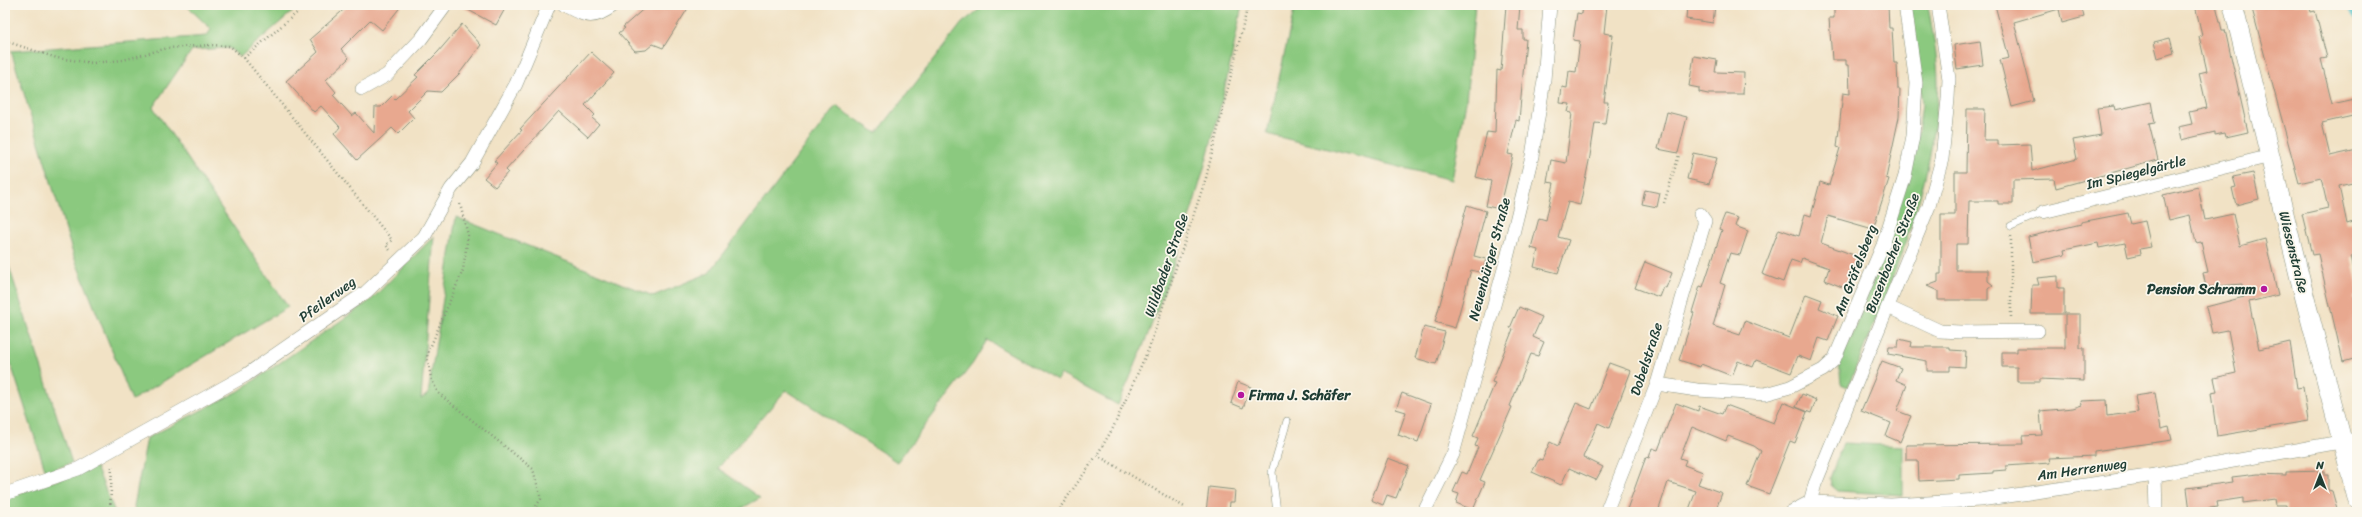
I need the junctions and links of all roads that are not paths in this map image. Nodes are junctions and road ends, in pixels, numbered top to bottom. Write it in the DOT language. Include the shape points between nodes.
graph roads {
  1 [pos="446,5"];
  2 [pos="549,5"];
  3 [pos="564,5"];
  4 [pos="614,5"];
  5 [pos="1550,5"];
  6 [pos="1905,5"];
  7 [pos="1938,5"];
  8 [pos="2233,5"];
  9 [pos="362,89"];
  10 [pos="2271,156"];
  11 [pos="2043,212"];
  12 [pos="1700,214"];
  13 [pos="2011,226"];
  14 [pos="1888,307"];
  15 [pos="2038,331"];
  16 [pos="1657,384"];
  17 [pos="1287,421"];
  18 [pos="2349,440"];
  19 [pos="2155,475"];
  20 [pos="5,494"];
  21 [pos="2357,498"];
  22 [pos="1810,502"];
  23 [pos="1277,512"];
  24 [pos="1424,512"];
  25 [pos="1606,512"];
  26 [pos="1791,512"];
  27 [pos="2156,512"];
  1 -- 9 [label="street" via="421,39 387,74"];
  2 -- 20 [label="street, Pfeilerweg" via="525,65 472,163 451,189 424,237 366,292 246,375 78,469"];
  3 -- 4 [label="street" via="585,16 597,16"];
  5 -- 24 [label="street, Neuenbürger Straße" via="1544,80 1532,156 1509,251 1453,454"];
  6 -- 16 [label="street, Am Gräfelsberg" via="1916,83 1913,136 1883,245 1834,360 1823,370 1790,386 1765,394 1697,390"];
  7 -- 14 [label="street, Busenbacher Straße" via="1949,79 1942,159 1929,206"];
  8 -- 10 [label="main road, Wiesenstraße"];
  10 -- 11 [label="street, Im Spiegelgärtle"];
  10 -- 18 [label="main road, Wiesenstraße"];
  11 -- 13 [label="lane, Im Spiegelgärtle"];
  12 -- 16 [label="street, Dobelstraße" via="1705,221"];
  14 -- 15 [label="street" via="1940,330"];
  14 -- 22 [label="street, Busenbacher Straße"];
  16 -- 25 [label="street, Dobelstraße"];
  17 -- 23 [label="lane" via="1272,472"];
  18 -- 19 [label="street, Am Herrenweg"];
  18 -- 21 [label="main road, Wiesenstraße"];
  19 -- 22 [label="street, Am Herrenweg" via="1980,500 1924,504"];
  19 -- 27 [label="street"];
  22 -- 26 [label="street"];
}
